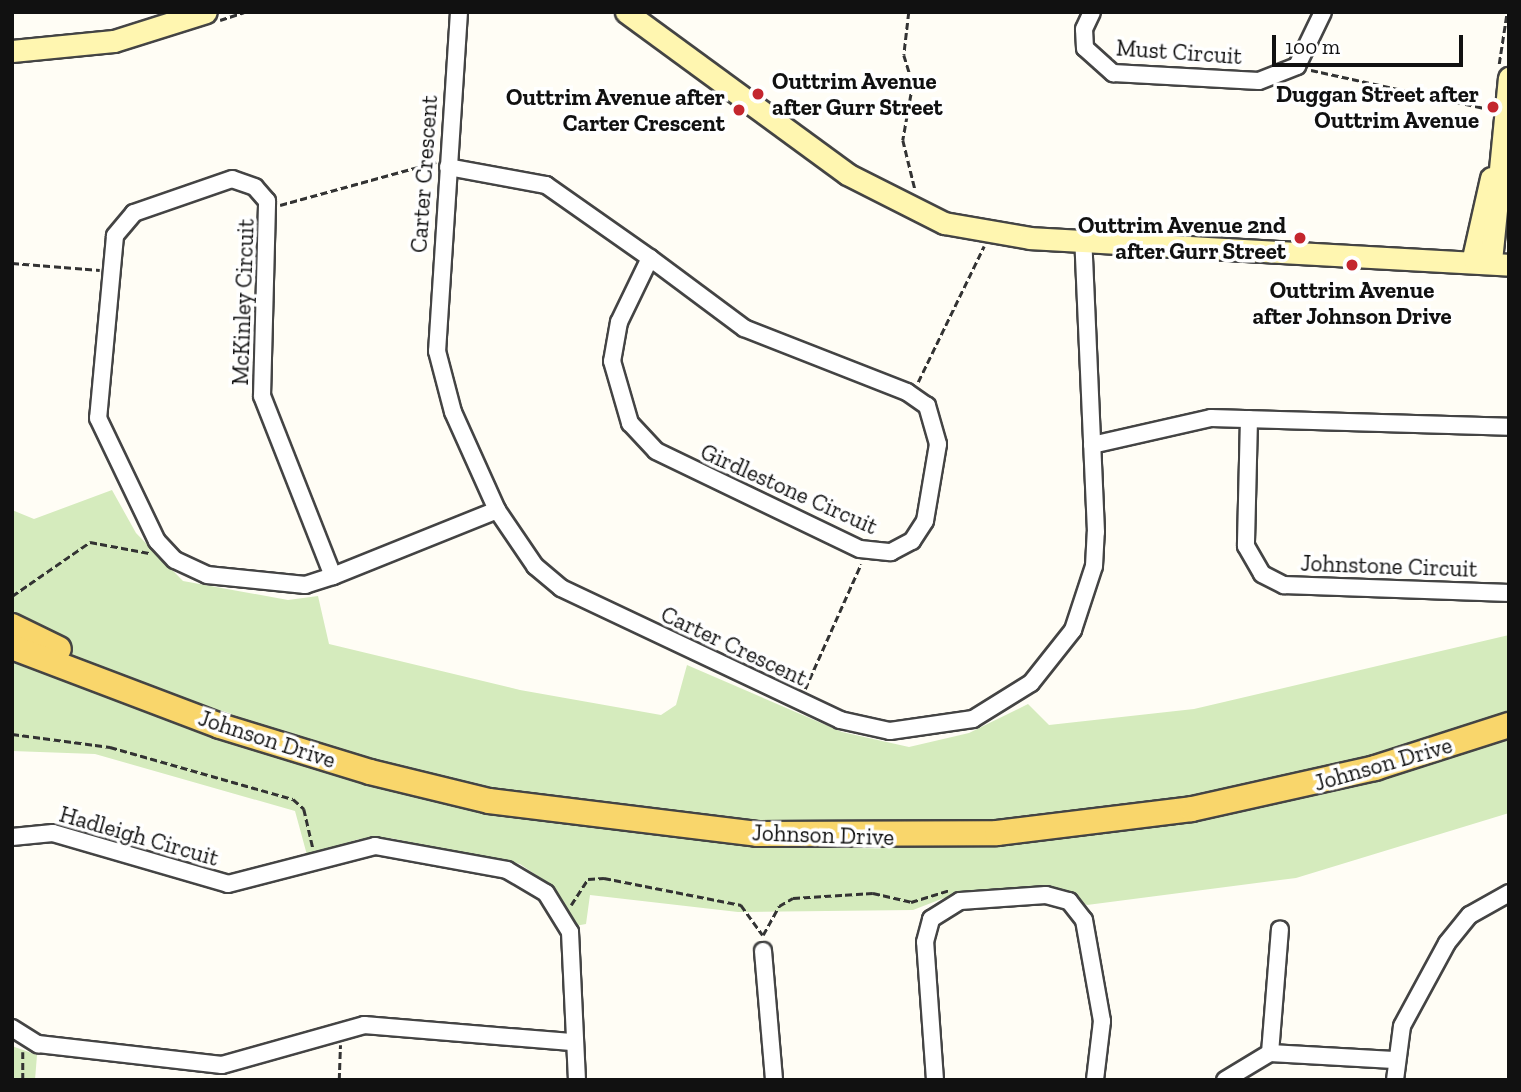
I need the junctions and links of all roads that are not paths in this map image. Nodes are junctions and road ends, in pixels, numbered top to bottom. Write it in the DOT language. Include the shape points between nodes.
graph roads {
  1 [pos="206,12"];
  2 [pos="459,12"];
  3 [pos="626,12"];
  4 [pos="1092,12"];
  5 [pos="1323,12"];
  6 [pos="12,51"];
  7 [pos="1503,76"];
  8 [pos="448,163"];
  9 [pos="1083,240"];
  10 [pos="650,258"];
  11 [pos="1491,261"];
  12 [pos="1250,419"];
  13 [pos="1509,427"];
  14 [pos="1092,445"];
  15 [pos="497,510"];
  16 [pos="333,576"];
  17 [pos="1509,593"];
  18 [pos="12,626"];
  19 [pos="12,647"];
  20 [pos="142,695"];
  21 [pos="1509,725"];
  22 [pos="12,837"];
  23 [pos="1509,893"];
  24 [pos="1280,929"];
  25 [pos="764,951"];
  26 [pos="12,1028"];
  27 [pos="571,1042"];
  28 [pos="1270,1053"];
  29 [pos="1394,1060"];
  30 [pos="577,1080"];
  31 [pos="775,1080"];
  32 [pos="936,1080"];
  33 [pos="1095,1080"];
  34 [pos="1225,1080"];
  35 [pos="1395,1080"];
  1 -- 6 [label="street" via="114,41"];
  2 -- 8 [label="street, Carter Crescent"];
  3 -- 9 [label="street" via="847,174 903,207 987,233"];
  4 -- 5 [label="street, Must Circuit" via="1084,29 1085,48 1113,73 1259,81 1276,79 1299,63"];
  7 -- 11 [label="street"];
  8 -- 10 [label="street, Girdlestone Circuit" via="546,185"];
  8 -- 15 [label="street, Carter Crescent" via="439,366"];
  9 -- 11 [label="street"];
  9 -- 14 [label="street, Carter Crescent"];
  10 -- 10 [label="street, Girdlestone Circuit" via="613,348 615,387 630,423 678,465 866,551 906,546 925,521 937,428 927,406 911,394 744,328"];
  12 -- 13 [label="street"];
  12 -- 14 [label="street" via="1184,421"];
  12 -- 17 [label="street, Johnstone Circuit" via="1246,546 1262,574 1284,585"];
  14 -- 15 [label="street, Carter Crescent" via="1094,566 1073,630 1047,667 1004,704 924,730 840,720 590,604 535,566"];
  15 -- 16 [label="street"];
  16 -- 16 [label="street, McKinley Circuit" via="262,396 271,214 260,191 232,179 134,213 115,236 98,418 164,551 207,575 284,586"];
  18 -- 20 [label="main road, Johnson Drive"];
  19 -- 20 [label="main road, Johnson Drive"];
  20 -- 21 [label="main road, Johnson Drive" via="369,772 489,801 624,822 771,835 998,833 1192,809 1375,768"];
  22 -- 27 [label="street, Hadleigh Circuit" via="52,833 228,884 385,847 528,879 560,911 569,932"];
  23 -- 29 [label="street" via="1470,915 1447,943 1402,1026"];
  24 -- 28 [label="street"];
  25 -- 31 [label="street"];
  26 -- 27 [label="street" via="28,1039 222,1065 364,1026"];
  27 -- 30 [label="street, Hadleigh Circuit"];
  28 -- 29 [label="street"];
  28 -- 34 [label="street"];
  29 -- 35 [label="street"];
  32 -- 33 [label="street" via="925,943 930,919 960,901 1046,895 1069,901 1084,920 1102,1021"];
}
